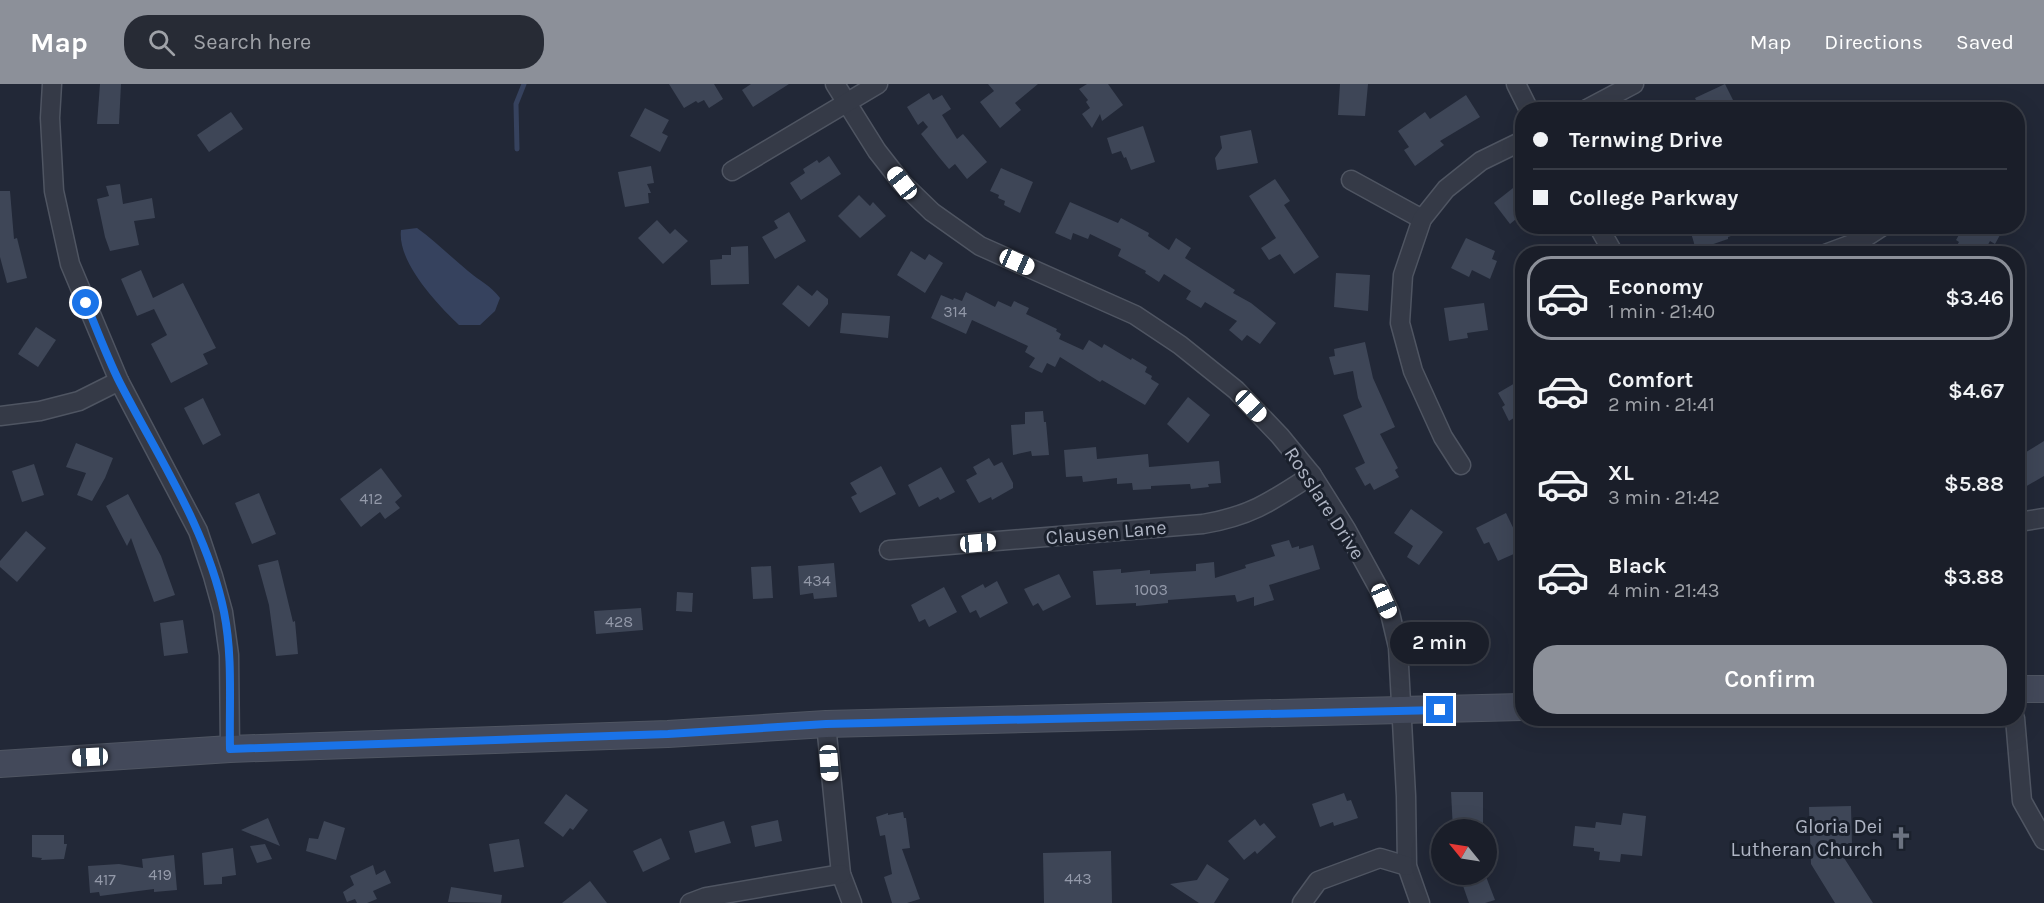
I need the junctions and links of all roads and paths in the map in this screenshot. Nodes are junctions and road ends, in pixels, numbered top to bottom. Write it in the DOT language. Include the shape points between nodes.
graph roads {
  1 [pos="52,84"];
  2 [pos="836,84"];
  3 [pos="878,84"];
  4 [pos="1516,84"];
  5 [pos="1635,84"];
  6 [pos="1525,102"];
  7 [pos="1601,102"];
  8 [pos="846,103"];
  9 [pos="1515,144"];
  10 [pos="732,171"];
  11 [pos="1351,180"];
  12 [pos="1422,219"];
  13 [pos="1871,234"];
  14 [pos="1847,246"];
  15 [pos="119,381"];
  16 [pos="0,416"];
  17 [pos="1461,465"];
  18 [pos="1312,475"];
  19 [pos="2044,518"];
  20 [pos="2025,521"];
  21 [pos="889,550"];
  22 [pos="2025,689"];
  23 [pos="2044,689"];
  24 [pos="1515,707"];
  25 [pos="1401,711"];
  26 [pos="826,724"];
  27 [pos="2016,726"];
  28 [pos="230,749"];
  29 [pos="0,764"];
  30 [pos="2044,840"];
  31 [pos="1407,866"];
  32 [pos="841,874"];
  33 [pos="690,903"];
  34 [pos="852,903"];
  35 [pos="1302,903"];
  36 [pos="1420,903"];
  1 -- 15 [label="street" via="54,191 67,254"];
  2 -- 8 [label="street, Rosslare Drive"];
  3 -- 8 [label="street"];
  4 -- 6 [label="street"];
  5 -- 7 [label="street"];
  8 -- 10 [label="street"];
  8 -- 18 [label="street, Rosslare Drive" via="902,183 932,213 980,246 1135,315 1180,345 1236,390"];
  9 -- 12 [label="street" via="1481,161 1446,189"];
  11 -- 12 [label="street"];
  12 -- 17 [label="street" via="1403,275 1400,323 1413,371 1443,437"];
  13 -- 14 [label="street"];
  15 -- 16 [label="street" via="79,401"];
  15 -- 28 [label="street" via="198,531 224,612 229,655"];
  18 -- 21 [label="street, Clausen Lane" via="1265,506 1229,519"];
  18 -- 25 [label="street, Rosslare Drive" via="1390,613 1398,647"];
  19 -- 20 [label="street"];
  22 -- 23 [label="main road"];
  24 -- 25 [label="main road"];
  25 -- 26 [label="main road"];
  25 -- 31 [label="street, Rosslare Drive"];
  26 -- 28 [label="main road" via="668,734"];
  26 -- 32 [label="street"];
  27 -- 30 [label="street" via="2022,801"];
  28 -- 29 [label="main road"];
  31 -- 35 [label="street" via="1380,858 1318,881"];
  31 -- 36 [label="street, Rosslare Drive"];
  32 -- 33 [label="street" via="705,897"];
  32 -- 34 [label="street"];
}
